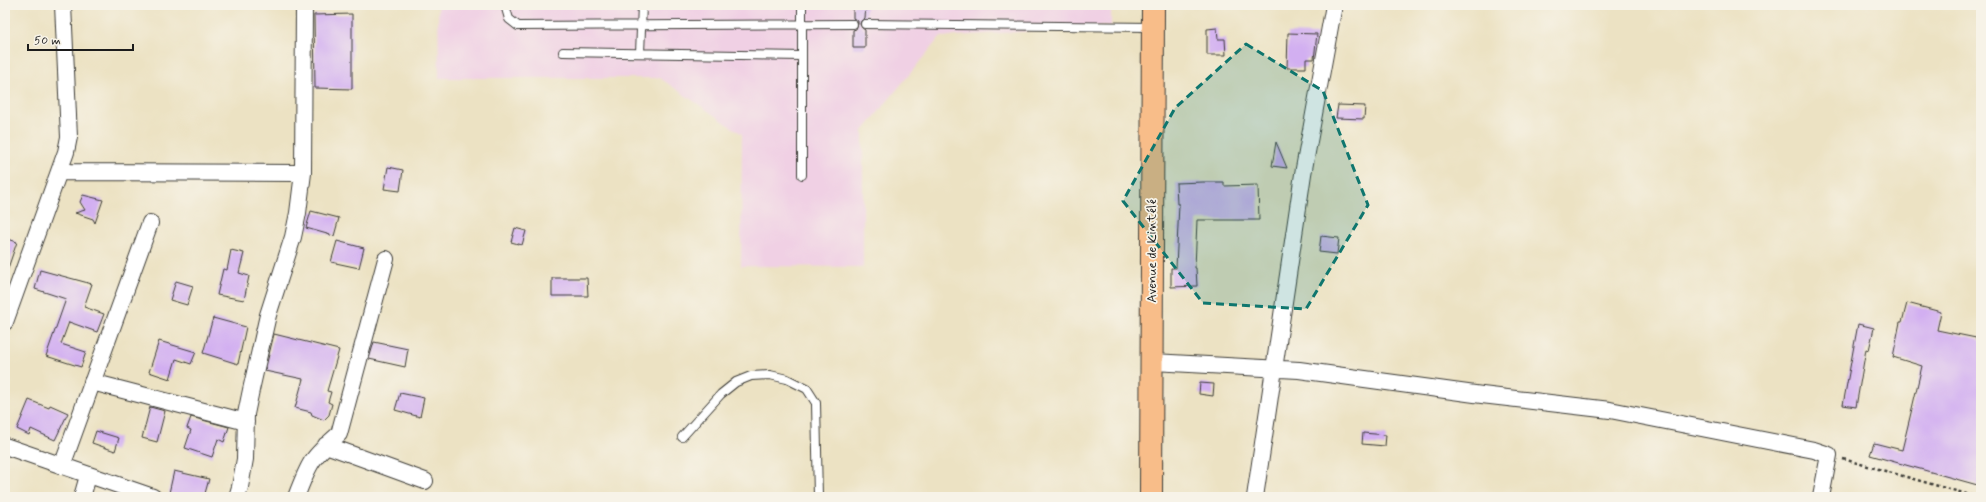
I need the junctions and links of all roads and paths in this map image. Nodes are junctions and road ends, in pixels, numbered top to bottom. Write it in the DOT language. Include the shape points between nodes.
graph roads {
  1 [pos="63,5"];
  2 [pos="304,5"];
  3 [pos="505,5"];
  4 [pos="642,5"];
  5 [pos="802,5"];
  6 [pos="1153,5"];
  7 [pos="1334,5"];
  8 [pos="802,24"];
  9 [pos="853,24"];
  10 [pos="865,24"];
  11 [pos="641,25"];
  12 [pos="1153,27"];
  13 [pos="563,52"];
  14 [pos="640,53"];
  15 [pos="802,56"];
  16 [pos="59,172"];
  17 [pos="303,173"];
  18 [pos="802,175"];
  19 [pos="150,223"];
  20 [pos="386,259"];
  21 [pos="5,322"];
  22 [pos="1153,362"];
  23 [pos="1275,368"];
  24 [pos="92,382"];
  25 [pos="246,422"];
  26 [pos="682,437"];
  27 [pos="326,445"];
  28 [pos="5,446"];
  29 [pos="1829,455"];
  30 [pos="62,466"];
  31 [pos="88,476"];
  32 [pos="425,481"];
  33 [pos="82,497"];
  34 [pos="153,497"];
  35 [pos="237,497"];
  36 [pos="296,497"];
  37 [pos="818,497"];
  38 [pos="1151,497"];
  39 [pos="1255,497"];
  40 [pos="1821,497"];
  41 [pos="1977,497"];
  1 -- 16 [label="street" via="69,137"];
  2 -- 17 [label="street"];
  3 -- 11 [label="lane" via="509,19 518,26"];
  4 -- 11 [label="lane"];
  5 -- 8 [label="lane"];
  6 -- 12 [label="main road, Avenue de Kintélé"];
  7 -- 23 [label="street" via="1303,174"];
  8 -- 9 [label="lane"];
  8 -- 11 [label="lane"];
  8 -- 15 [label="lane"];
  10 -- 12 [label="lane"];
  11 -- 14 [label="lane"];
  12 -- 22 [label="main road, Avenue de Kintélé"];
  13 -- 14 [label="lane"];
  14 -- 15 [label="lane"];
  15 -- 18 [label="lane"];
  16 -- 17 [label="street"];
  16 -- 21 [label="street"];
  17 -- 25 [label="street" via="293,237 268,315"];
  19 -- 24 [label="street"];
  20 -- 27 [label="street" via="343,422 339,434"];
  22 -- 23 [label="street"];
  22 -- 38 [label="main road, Avenue de Kintélé"];
  23 -- 29 [label="street" via="1610,410"];
  23 -- 39 [label="street"];
  24 -- 25 [label="street"];
  24 -- 30 [label="street"];
  25 -- 35 [label="street" via="245,459"];
  26 -- 37 [label="lane" via="721,394 736,382 751,376 770,375 788,378 807,389 816,403"];
  27 -- 32 [label="street"];
  27 -- 36 [label="street" via="308,466"];
  28 -- 30 [label="street"];
  29 -- 40 [label="street"];
  29 -- 41 [label="path"];
  30 -- 31 [label="street"];
  31 -- 33 [label="street"];
  31 -- 34 [label="street"];
}
